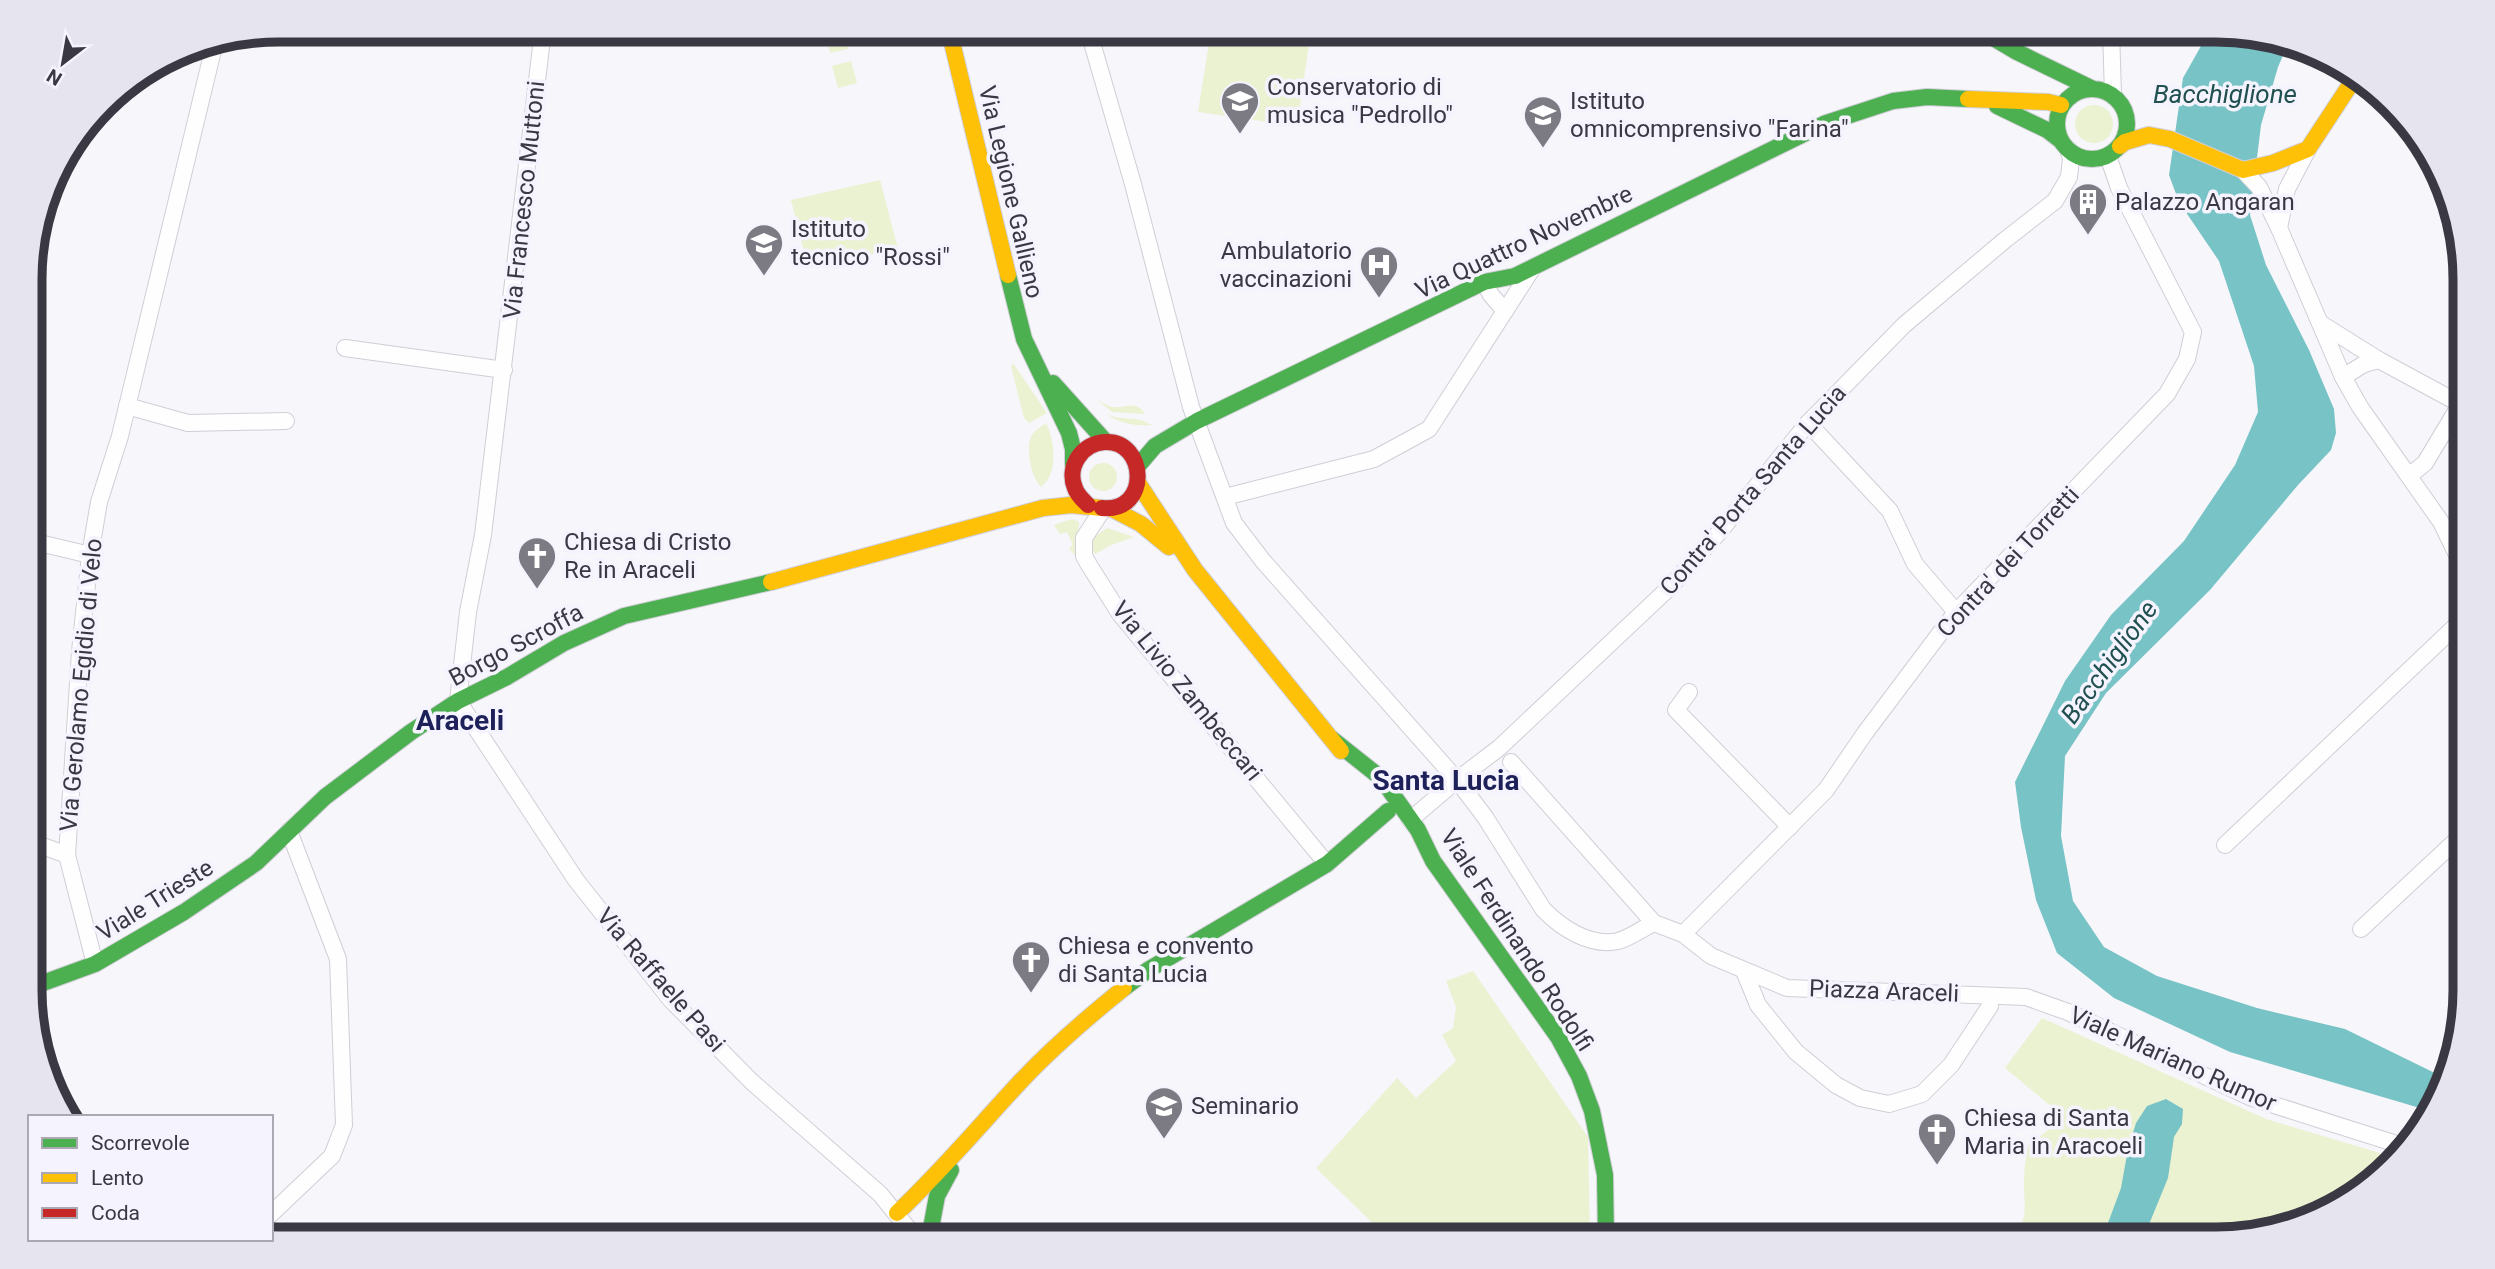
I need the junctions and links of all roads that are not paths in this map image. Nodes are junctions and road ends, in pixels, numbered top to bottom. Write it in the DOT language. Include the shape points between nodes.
graph roads {
  1 [pos="2000,42"];
  2 [pos="2112,42"];
  3 [pos="542,43"];
  4 [pos="952,43"];
  5 [pos="1093,43"];
  6 [pos="213,52"];
  7 [pos="2017,52"];
  8 [pos="2350,84"];
  9 [pos="2091,88"];
  10 [pos="2117,99"];
  11 [pos="1984,100"];
  12 [pos="2065,101"];
  13 [pos="2144,129"];
  14 [pos="2064,145"];
  15 [pos="2308,149"];
  16 [pos="2114,151"];
  17 [pos="2243,170"];
  18 [pos="2279,228"];
  19 [pos="1534,266"];
  20 [pos="1484,282"];
  21 [pos="1505,311"];
  22 [pos="2320,322"];
  23 [pos="345,348"];
  24 [pos="2379,360"];
  25 [pos="1034,363"];
  26 [pos="504,370"];
  27 [pos="2343,377"];
  28 [pos="2453,398"];
  29 [pos="127,406"];
  30 [pos="2453,418"];
  31 [pos="286,421"];
  32 [pos="1197,421"];
  33 [pos="1808,423"];
  34 [pos="1171,435"];
  35 [pos="1113,444"];
  36 [pos="1072,471"];
  37 [pos="1138,475"];
  38 [pos="2410,475"];
  39 [pos="1224,497"];
  40 [pos="1043,508"];
  41 [pos="1101,508"];
  42 [pos="43,544"];
  43 [pos="2453,547"];
  44 [pos="90,555"];
  45 [pos="1195,570"];
  46 [pos="1956,612"];
  47 [pos="2453,628"];
  48 [pos="1689,692"];
  49 [pos="458,701"];
  50 [pos="1332,739"];
  51 [pos="1511,762"];
  52 [pos="1457,780"];
  53 [pos="1388,811"];
  54 [pos="1410,820"];
  55 [pos="1790,827"];
  56 [pos="289,831"];
  57 [pos="2453,843"];
  58 [pos="2225,845"];
  59 [pos="42,846"];
  60 [pos="67,855"];
  61 [pos="1433,860"];
  62 [pos="1327,864"];
  63 [pos="1654,923"];
  64 [pos="2361,929"];
  65 [pos="1683,934"];
  66 [pos="96,964"];
  67 [pos="1744,971"];
  68 [pos="42,983"];
  69 [pos="2026,997"];
  70 [pos="1990,1006"];
  71 [pos="973,1135"];
  72 [pos="2396,1144"];
  73 [pos="273,1212"];
  74 [pos="901,1219"];
  75 [pos="932,1219"];
  76 [pos="1606,1226"];
  77 [pos="907,1227"];
  78 [pos="931,1227"];
  1 -- 7 [label="main road"];
  2 -- 10 [label="street"];
  3 -- 26 [label="street, Via Francesco Muttoni"];
  4 -- 25 [label="main road, Via Legione Gallieno" via="1017,317"];
  5 -- 32 [label="street"];
  6 -- 29 [label="street, Via Gerolamo Egidio di Velo"];
  7 -- 9 [label="main road"];
  7 -- 12 [label="main road"];
  8 -- 15 [label="main road"];
  9 -- 10 [label="main road"];
  9 -- 12 [label="main road"];
  10 -- 13 [label="main road"];
  10 -- 16 [label="main road" via="2128,125"];
  11 -- 12 [label="main road, Via Quattro Novembre"];
  11 -- 14 [label="main road, Via Quattro Novembre" via="2030,121"];
  11 -- 19 [label="main road, Via Quattro Novembre" via="1927,97 1893,101 1826,123"];
  12 -- 14 [label="main road" via="2057,117"];
  13 -- 16 [label="main road"];
  13 -- 17 [label="main road"];
  14 -- 16 [label="main road" via="2085,159"];
  14 -- 33 [label="street, Contra' Porta Santa Lucia" via="2071,159 2069,177 2055,201 1904,326"];
  15 -- 17 [label="main road"];
  15 -- 18 [label="street" via="2287,190"];
  16 -- 46 [label="street, Contra' dei Torretti" via="2119,188 2193,332 2187,359 2167,394"];
  17 -- 18 [label="street" via="2259,187"];
  18 -- 22 [label="street"];
  19 -- 20 [label="main road, Via Quattro Novembre" via="1515,276"];
  19 -- 21 [label="street"];
  20 -- 21 [label="street"];
  20 -- 32 [label="main road, Via Quattro Novembre"];
  21 -- 39 [label="street" via="1429,429 1374,459"];
  22 -- 24 [label="street"];
  22 -- 27 [label="street"];
  23 -- 26 [label="street"];
  24 -- 27 [label="street"];
  24 -- 28 [label="street"];
  25 -- 35 [label="main road, Via Legione Gallieno"];
  25 -- 36 [label="main road, Via Legione Gallieno" via="1069,433"];
  26 -- 49 [label="street, Via Francesco Muttoni"];
  27 -- 38 [label="street"];
  29 -- 31 [label="street" via="188,423"];
  29 -- 44 [label="street, Via Gerolamo Egidio di Velo" via="99,502"];
  30 -- 38 [label="street" via="2424,463"];
  32 -- 34 [label="main road, Via Quattro Novembre"];
  32 -- 39 [label="street"];
  33 -- 46 [label="street" via="1890,511 1915,564"];
  33 -- 52 [label="street, Contra' Porta Santa Lucia" via="1670,587 1499,748"];
  34 -- 35 [label="main road, Via Quattro Novembre"];
  34 -- 37 [label="main road, Via Quattro Novembre" via="1146,455"];
  35 -- 36 [label="main road" via="1092,444 1080,452"];
  35 -- 37 [label="main road" via="1131,454"];
  36 -- 40 [label="main road"];
  36 -- 41 [label="main road" via="1076,493"];
  37 -- 41 [label="main road" via="1133,495 1124,504"];
  37 -- 45 [label="main road"];
  38 -- 43 [label="street"];
  39 -- 52 [label="street" via="1234,523 1263,561"];
  40 -- 41 [label="main road, Borgo Scroffa"];
  40 -- 49 [label="main road, Borgo Scroffa" via="752,587 624,616"];
  41 -- 45 [label="main road" via="1149,529"];
  41 -- 62 [label="street, Via Livio Zambeccari" via="1084,538 1088,565 1120,614"];
  42 -- 44 [label="street"];
  44 -- 60 [label="street, Via Gerolamo Egidio di Velo"];
  45 -- 50 [label="main road"];
  46 -- 55 [label="street, Contra' dei Torretti" via="1826,790"];
  47 -- 58 [label="street"];
  48 -- 55 [label="street" via="1676,710"];
  49 -- 56 [label="main road, Borgo Scroffa" via="324,797"];
  49 -- 74 [label="street, Via Raffaele Pasi" via="576,880 671,1000 752,1082 880,1194"];
  50 -- 53 [label="main road"];
  50 -- 54 [label="main road, Viale Ferdinando Rodolfi" via="1381,778"];
  51 -- 63 [label="street"];
  52 -- 54 [label="street, Contra' Porta Santa Lucia"];
  52 -- 63 [label="street" via="1552,919 1583,938 1603,942 1619,941"];
  53 -- 61 [label="main road"];
  53 -- 62 [label="main road"];
  54 -- 61 [label="main road, Viale Ferdinando Rodolfi"];
  55 -- 65 [label="street, Contra' dei Torretti"];
  56 -- 66 [label="main road, Viale Trieste" via="256,863"];
  56 -- 73 [label="street" via="338,959 344,1125 332,1156"];
  57 -- 64 [label="street"];
  59 -- 60 [label="street"];
  60 -- 66 [label="street, Via Gerolamo Egidio di Velo"];
  61 -- 76 [label="main road, Viale Ferdinando Rodolfi" via="1558,1037 1579,1076 1592,1111 1605,1175"];
  62 -- 71 [label="main road" via="1147,970 1085,1019"];
  63 -- 65 [label="street, Piazza Araceli"];
  65 -- 67 [label="street, Piazza Araceli" via="1712,956"];
  66 -- 68 [label="main road, Viale Trieste"];
  67 -- 69 [label="street, Piazza Araceli" via="1787,988"];
  67 -- 70 [label="street, Piazza Araceli" via="1758,1005 1796,1052 1836,1085 1860,1098 1889,1104 1923,1094 1951,1065"];
  69 -- 72 [label="street, Viale Mariano Rumor" via="2252,1098"];
  71 -- 74 [label="main road"];
  71 -- 75 [label="main road" via="937,1196"];
  74 -- 75 [label="street" via="912,1225"];
  74 -- 77 [label="street, Via Raffaele Pasi"];
  75 -- 78 [label="main road"];
}
